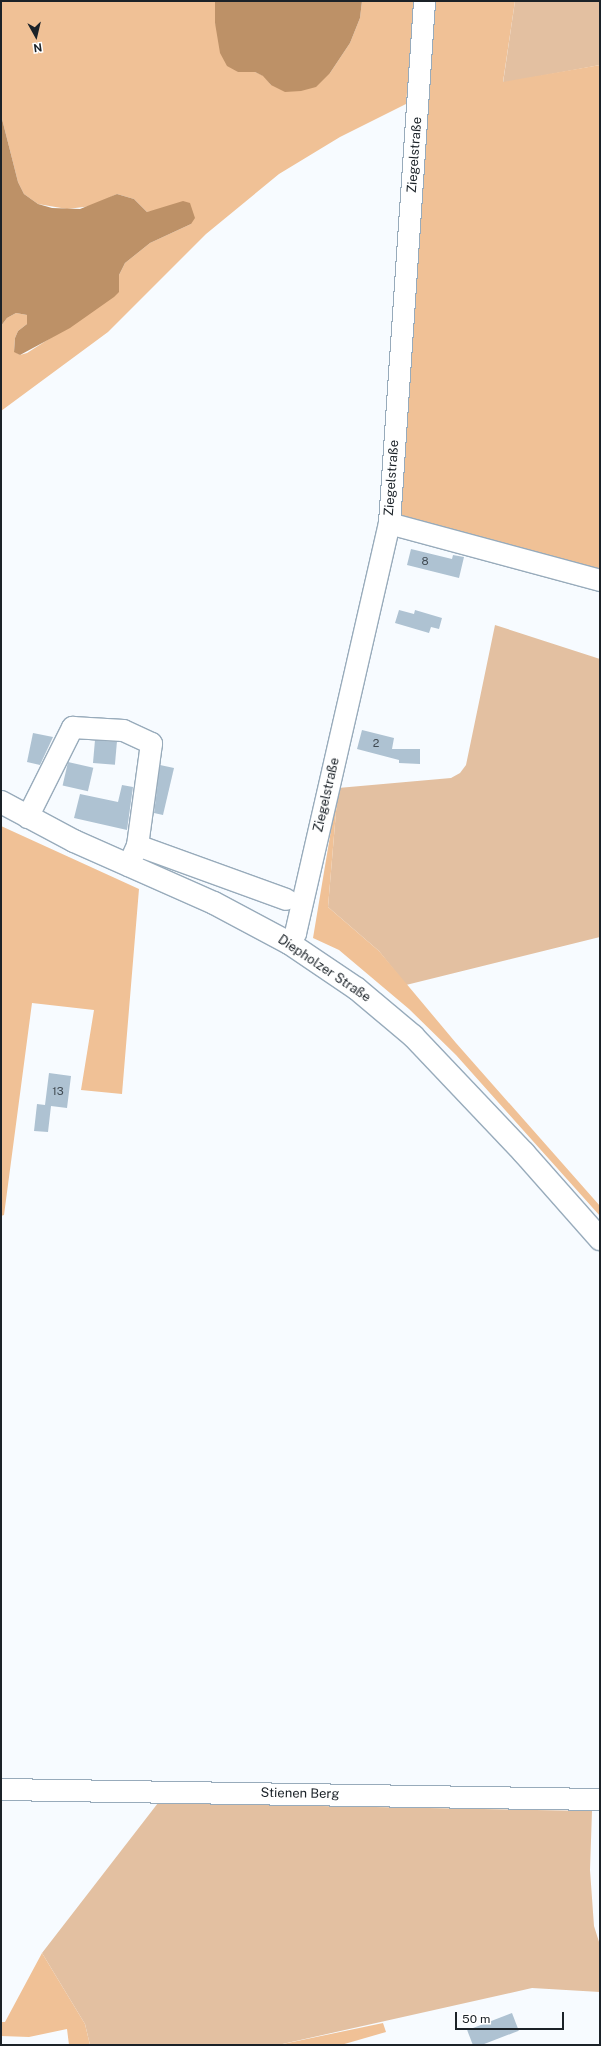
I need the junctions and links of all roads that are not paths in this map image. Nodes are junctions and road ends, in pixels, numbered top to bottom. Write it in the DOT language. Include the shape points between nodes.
graph roads {
  1 [pos="424,1"];
  2 [pos="389,523"];
  3 [pos="600,580"];
  4 [pos="1,802"];
  5 [pos="27,817"];
  6 [pos="137,845"];
  7 [pos="128,865"];
  8 [pos="286,900"];
  9 [pos="289,943"];
  10 [pos="600,1239"];
  11 [pos="1,1789"];
  12 [pos="600,1799"];
  1 -- 2 [label="street, Ziegelstraße"];
  2 -- 3 [label="street"];
  2 -- 9 [label="street, Ziegelstraße" via="295,933"];
  4 -- 5 [label="main road, Diepholzer Straße"];
  5 -- 6 [label="street" via="72,727 123,730 151,743"];
  5 -- 7 [label="main road, Diepholzer Straße"];
  6 -- 7 [label="street"];
  6 -- 8 [label="street"];
  7 -- 9 [label="main road, Diepholzer Straße" via="214,903"];
  9 -- 10 [label="main road, Diepholzer Straße" via="357,989 413,1036 524,1153"];
  11 -- 12 [label="street, Stienen Berg"];
}
